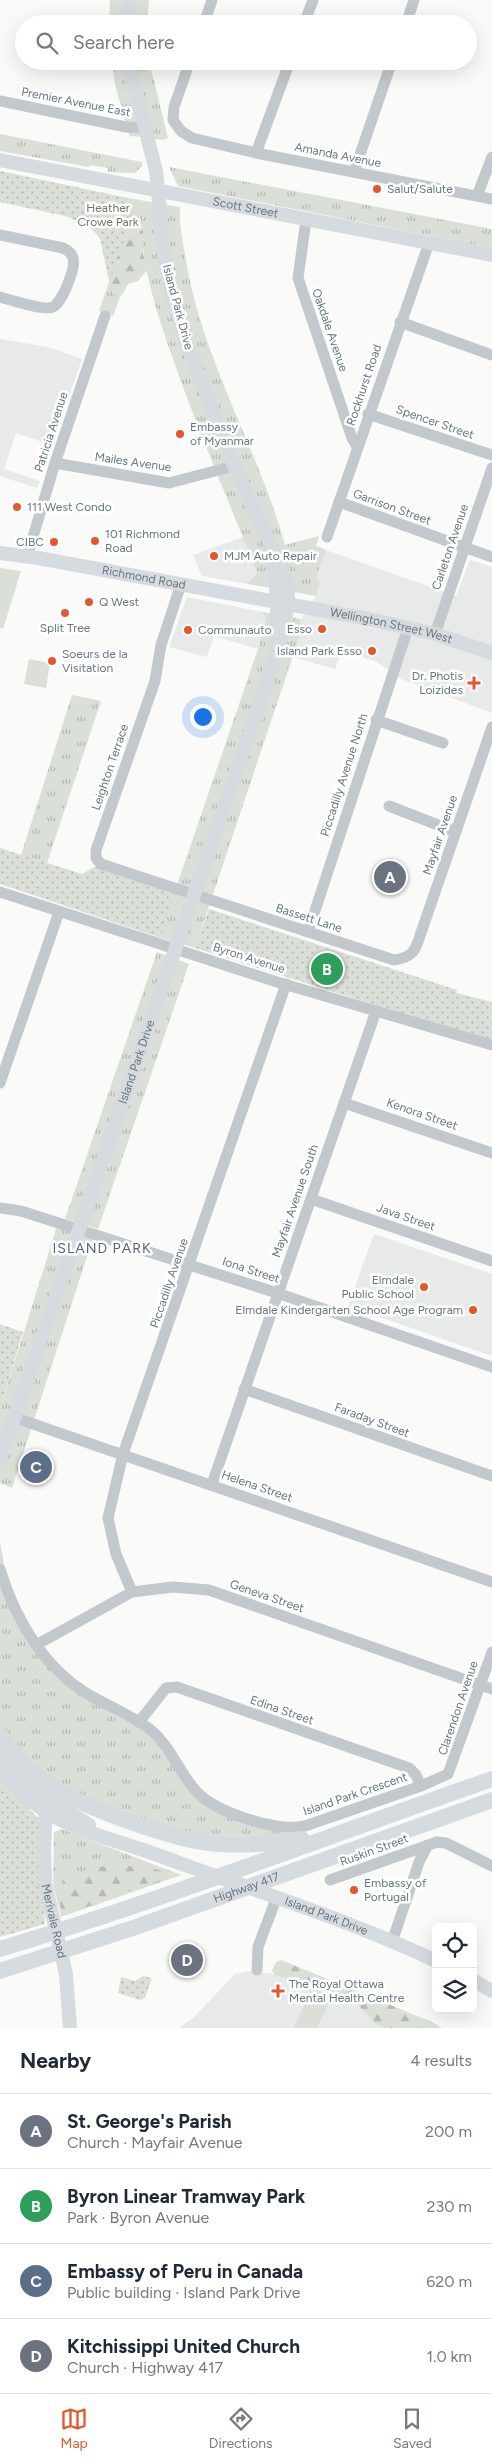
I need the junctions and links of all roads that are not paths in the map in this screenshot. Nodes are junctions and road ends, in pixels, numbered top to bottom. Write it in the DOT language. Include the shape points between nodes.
graph roads {
  1 [pos="129,0"];
  2 [pos="212,0"];
  3 [pos="312,0"];
  4 [pos="414,0"];
  5 [pos="128,15"];
  6 [pos="207,15"];
  7 [pos="307,15"];
  8 [pos="409,15"];
  9 [pos="130,70"];
  10 [pos="187,70"];
  11 [pos="287,70"];
  12 [pos="389,70"];
  13 [pos="0,101"];
  14 [pos="148,133"];
  15 [pos="256,153"];
  16 [pos="492,157"];
  17 [pos="0,160"];
  18 [pos="354,172"];
  19 [pos="159,190"];
  20 [pos="477,196"];
  21 [pos="492,199"];
  22 [pos="306,220"];
  23 [pos="0,235"];
  24 [pos="429,243"];
  25 [pos="492,255"];
  26 [pos="0,298"];
  27 [pos="105,316"];
  28 [pos="400,322"];
  29 [pos="492,355"];
  30 [pos="368,414"];
  31 [pos="357,446"];
  32 [pos="492,456"];
  33 [pos="55,463"];
  34 [pos="234,466"];
  35 [pos="492,468"];
  36 [pos="339,502"];
  37 [pos="327,537"];
  38 [pos="464,547"];
  39 [pos="0,553"];
  40 [pos="27,557"];
  41 [pos="492,557"];
  42 [pos="181,584"];
  43 [pos="283,602"];
  44 [pos="408,628"];
  45 [pos="435,634"];
  46 [pos="492,653"];
  47 [pos="376,720"];
  48 [pos="492,727"];
  49 [pos="444,743"];
  50 [pos="389,806"];
  51 [pos="456,832"];
  52 [pos="0,892"];
  53 [pos="194,895"];
  54 [pos="58,912"];
  55 [pos="308,932"];
  56 [pos="175,949"];
  57 [pos="413,952"];
  58 [pos="286,984"];
  59 [pos="376,1011"];
  60 [pos="492,1044"];
  61 [pos="0,1083"];
  62 [pos="344,1103"];
  63 [pos="492,1153"];
  64 [pos="311,1199"];
  65 [pos="0,1208"];
  66 [pos="78,1229"];
  67 [pos="492,1261"];
  68 [pos="190,1265"];
  69 [pos="277,1293"];
  70 [pos="492,1367"];
  71 [pos="244,1389"];
  72 [pos="13,1417"];
  73 [pos="123,1454"];
  74 [pos="0,1459"];
  75 [pos="492,1476"];
  76 [pos="212,1484"];
  77 [pos="0,1569"];
  78 [pos="492,1582"];
  79 [pos="132,1592"];
  80 [pos="4,1594"];
  81 [pos="36,1645"];
  82 [pos="492,1652"];
  83 [pos="480,1686"];
  84 [pos="492,1689"];
  85 [pos="139,1722"];
  86 [pos="0,1735"];
  87 [pos="0,1753"];
  88 [pos="0,1771"];
  89 [pos="492,1779"];
  90 [pos="421,1786"];
  91 [pos="38,1793"];
  92 [pos="492,1800"];
  93 [pos="47,1814"];
  94 [pos="332,1834"];
  95 [pos="130,1845"];
  96 [pos="428,1845"];
  97 [pos="492,1866"];
  98 [pos="330,1880"];
  99 [pos="276,1899"];
  100 [pos="392,1942"];
  101 [pos="0,1949"];
  102 [pos="432,1959"];
  103 [pos="256,1970"];
  104 [pos="0,1971"];
  105 [pos="477,1982"];
  106 [pos="492,1991"];
  107 [pos="70,2028"];
  1 -- 5 [label="main road"];
  2 -- 6 [label="street"];
  3 -- 7 [label="street"];
  4 -- 8 [label="street"];
  9 -- 14 [label="main road, Island Park Drive"];
  10 -- 15 [label="street, Amanda Avenue" via="173,111 174,122 181,131 201,140"];
  11 -- 15 [label="street"];
  12 -- 18 [label="street"];
  13 -- 14 [label="street, Premier Avenue East"];
  14 -- 19 [label="main road, Island Park Drive"];
  15 -- 18 [label="street, Amanda Avenue"];
  16 -- 20 [label="street"];
  17 -- 19 [label="main road, Scott Street"];
  18 -- 20 [label="street, Amanda Avenue"];
  19 -- 22 [label="main road, Scott Street"];
  19 -- 34 [label="main road, Island Park Drive" via="164,254 172,294 189,351"];
  20 -- 21 [label="street, Amanda Avenue"];
  22 -- 24 [label="main road, Scott Street"];
  22 -- 31 [label="street, Oakdale Avenue" via="297,273 299,284"];
  23 -- 26 [label="street" via="62,248 71,254 74,261 63,296 55,306 47,308"];
  24 -- 25 [label="main road, Scott Street"];
  24 -- 28 [label="street, Rockhurst Road"];
  27 -- 33 [label="street, Patricia Avenue"];
  28 -- 29 [label="street"];
  28 -- 30 [label="street, Rockhurst Road"];
  30 -- 31 [label="street, Rockhurst Road"];
  30 -- 32 [label="street, Spencer Street"];
  31 -- 36 [label="street, Rockhurst Road"];
  33 -- 34 [label="street, Mailes Avenue" via="169,483"];
  33 -- 40 [label="street, Patricia Avenue"];
  34 -- 43 [label="main road, Island Park Drive" via="268,541"];
  35 -- 38 [label="street, Carleton Avenue"];
  36 -- 37 [label="street, Rockhurst Road"];
  36 -- 38 [label="street, Garrison Street"];
  38 -- 41 [label="street, Garrison Street"];
  38 -- 45 [label="street, Carleton Avenue"];
  39 -- 40 [label="main road, Richmond Road"];
  40 -- 42 [label="main road, Richmond Road"];
  42 -- 43 [label="main road, Richmond Road"];
  42 -- 53 [label="street, Leighton Terrace" via="161,645 154,681 96,858 101,864"];
  43 -- 44 [label="main road, Wellington Street West"];
  43 -- 53 [label="main road, Island Park Drive" via="272,665"];
  44 -- 45 [label="main road, Wellington Street West"];
  44 -- 47 [label="street, Piccadilly Avenue North"];
  45 -- 46 [label="main road, Wellington Street West"];
  47 -- 49 [label="street"];
  47 -- 55 [label="street, Piccadilly Avenue North"];
  48 -- 51 [label="street, Mayfair Avenue"];
  50 -- 51 [label="street"];
  51 -- 57 [label="street, Mayfair Avenue"];
  52 -- 54 [label="street, Byron Avenue"];
  53 -- 55 [label="street, Bassett Lane"];
  53 -- 56 [label="main road, Island Park Drive"];
  54 -- 56 [label="street, Byron Avenue"];
  54 -- 61 [label="street"];
  55 -- 57 [label="street, Bassett Lane" via="394,960 406,959"];
  56 -- 58 [label="street, Byron Avenue"];
  56 -- 66 [label="main road, Island Park Drive"];
  58 -- 59 [label="street, Byron Avenue"];
  58 -- 68 [label="street, Piccadilly Avenue"];
  59 -- 60 [label="street, Byron Avenue"];
  59 -- 62 [label="street, Mayfair Avenue South"];
  62 -- 63 [label="street, Kenora Street"];
  62 -- 64 [label="street, Mayfair Avenue South"];
  64 -- 67 [label="street, Java Street"];
  64 -- 69 [label="street, Mayfair Avenue South"];
  65 -- 66 [label="street, Iona Street" via="21,1211"];
  66 -- 68 [label="street, Iona Street"];
  66 -- 72 [label="main road, Island Park Drive"];
  68 -- 69 [label="street, Iona Street"];
  68 -- 73 [label="street, Piccadilly Avenue"];
  69 -- 70 [label="street, Iona Street"];
  69 -- 71 [label="street, Mayfair Avenue South"];
  71 -- 75 [label="street, Faraday Street"];
  71 -- 76 [label="street, Mayfair Avenue South"];
  72 -- 73 [label="street, Helena Street"];
  72 -- 74 [label="main road, Island Park Drive"];
  73 -- 76 [label="street, Helena Street"];
  73 -- 79 [label="street, Piccadilly Avenue" via="108,1518 116,1554"];
  76 -- 78 [label="street, Helena Street"];
  77 -- 80 [label="street, Island Park Crescent"];
  79 -- 81 [label="street, Geneva Street"];
  79 -- 83 [label="street, Geneva Street" via="173,1588 210,1590"];
  80 -- 81 [label="street, Island Park Crescent"];
  81 -- 85 [label="street, Island Park Crescent" via="81,1688"];
  82 -- 83 [label="street, Clarendon Avenue"];
  83 -- 84 [label="street, Geneva Street"];
  83 -- 90 [label="street, Clarendon Avenue" via="450,1771"];
  85 -- 90 [label="street, Edina Street" via="166,1688 177,1687 409,1768"];
  85 -- 90 [label="street, Island Park Crescent" via="167,1747 192,1787 203,1798 223,1809 278,1827 305,1826"];
  86 -- 94 [label="highway" via="27,1767 62,1794 104,1813 169,1834 201,1842 233,1844"];
  87 -- 91 [label="main road, Island Park Drive"];
  88 -- 93 [label="main road, Island Park Drive" via="20,1793"];
  89 -- 94 [label="highway"];
  91 -- 93 [label="main road"];
  91 -- 95 [label="main road, Island Park Drive" via="82,1822"];
  92 -- 104 [label="highway, Highway 417" via="51,1956"];
  93 -- 95 [label="main road, Island Park Drive" via="86,1832"];
  93 -- 107 [label="main road, Merivale Road" via="45,1883 66,1974"];
  94 -- 101 [label="highway" via="168,1894"];
  95 -- 99 [label="main road, Island Park Drive"];
  96 -- 97 [label="street, Ruskin Street" via="446,1843"];
  96 -- 98 [label="street, Ruskin Street"];
  96 -- 100 [label="street, Ruskin Street" via="419,1862"];
  99 -- 100 [label="main road, Island Park Drive"];
  99 -- 103 [label="street" via="258,1947"];
  100 -- 102 [label="main road, Island Park Drive"];
  105 -- 106 [label="main road"];
}
